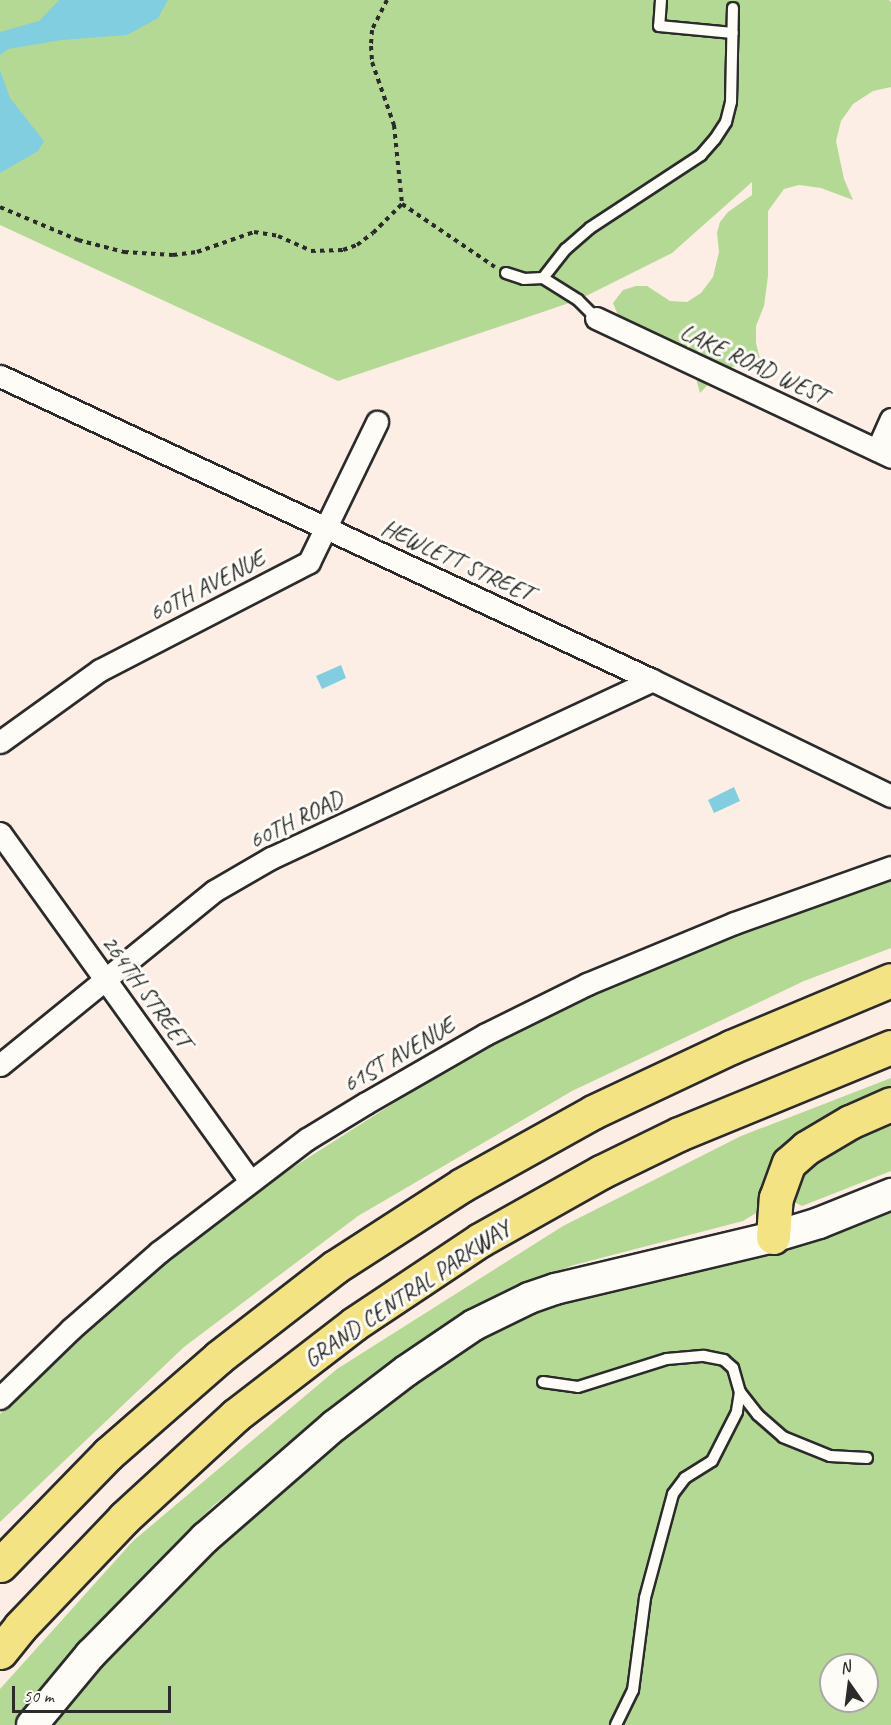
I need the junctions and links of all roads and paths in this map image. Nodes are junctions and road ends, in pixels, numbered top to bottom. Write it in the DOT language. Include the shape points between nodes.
graph roads {
  1 [pos="387,0"];
  2 [pos="661,0"];
  3 [pos="733,8"];
  4 [pos="733,33"];
  5 [pos="402,204"];
  6 [pos="0,207"];
  7 [pos="506,273"];
  8 [pos="543,278"];
  9 [pos="596,318"];
  10 [pos="0,376"];
  11 [pos="891,418"];
  12 [pos="377,422"];
  13 [pos="884,453"];
  14 [pos="325,528"];
  15 [pos="652,680"];
  16 [pos="0,742"];
  17 [pos="891,796"];
  18 [pos="0,832"];
  19 [pos="891,867"];
  20 [pos="105,979"];
  21 [pos="891,980"];
  22 [pos="891,1047"];
  23 [pos="0,1065"];
  24 [pos="891,1104"];
  25 [pos="250,1181"];
  26 [pos="891,1194"];
  27 [pos="773,1238"];
  28 [pos="543,1382"];
  29 [pos="740,1392"];
  30 [pos="0,1398"];
  31 [pos="867,1458"];
  32 [pos="0,1564"];
  33 [pos="0,1652"];
  34 [pos="32,1725"];
  35 [pos="616,1725"];
  1 -- 5 [label="path" via="372,30 372,62 394,125"];
  2 -- 4 [label="lane" via="659,26"];
  3 -- 4 [label="lane"];
  4 -- 8 [label="lane" via="731,102 726,122 715,139 701,155 590,228 566,249"];
  5 -- 6 [label="path" via="357,246 343,250 311,251 278,236 254,232 197,252 174,255 124,252 78,240"];
  5 -- 7 [label="path"];
  7 -- 8 [label="lane" via="524,279"];
  8 -- 9 [label="lane" via="578,300"];
  9 -- 13 [label="street, LAKE ROAD WEST"];
  10 -- 14 [label="street, HEWLETT STREET"];
  11 -- 13 [label="street"];
  12 -- 14 [label="street, 60TH AVENUE"];
  14 -- 15 [label="street, HEWLETT STREET"];
  14 -- 16 [label="street, 60TH AVENUE" via="309,562 100,670"];
  15 -- 17 [label="street, HEWLETT STREET"];
  15 -- 20 [label="street, 60TH ROAD" via="271,858 214,891"];
  18 -- 20 [label="street, 264TH STREET"];
  19 -- 25 [label="street, 61ST AVENUE" via="734,923 587,984 486,1034 366,1103 307,1139"];
  20 -- 23 [label="street, 60TH ROAD"];
  20 -- 25 [label="street, 264TH STREET"];
  21 -- 32 [label="highway" via="732,1047 593,1112 462,1185 334,1267 219,1357 108,1454"];
  22 -- 33 [label="highway, GRAND CENTRAL PARKWAY" via="679,1134 602,1172 480,1240 354,1324 236,1415 132,1510"];
  24 -- 27 [label="highway" via="850,1122 789,1163 776,1198"];
  25 -- 30 [label="street, 61ST AVENUE" via="150,1260"];
  26 -- 27 [label="main road"];
  27 -- 34 [label="main road" via="555,1289 504,1310 438,1349 334,1426 205,1538 91,1654"];
  28 -- 29 [label="lane" via="578,1387 667,1359 704,1356 724,1360 733,1368"];
  29 -- 31 [label="lane" via="783,1437 830,1456"];
  29 -- 35 [label="lane" via="737,1413 712,1461 686,1478 673,1494 645,1599 633,1690"];
}
